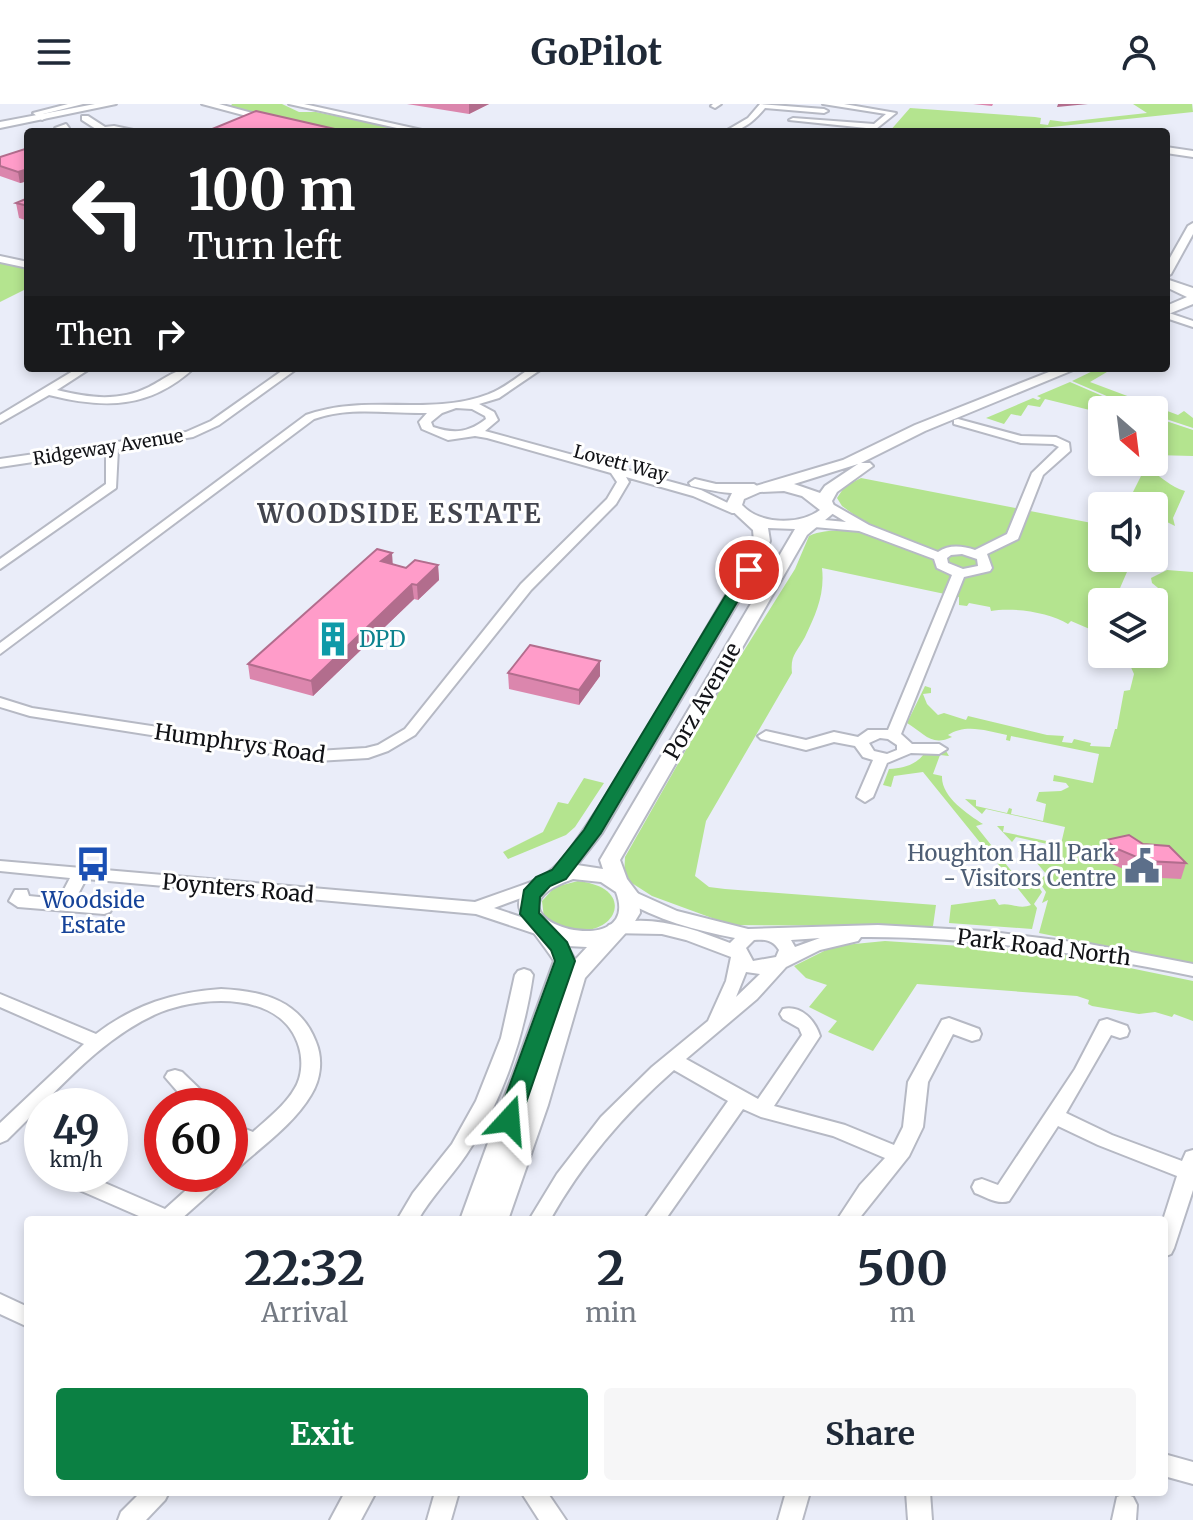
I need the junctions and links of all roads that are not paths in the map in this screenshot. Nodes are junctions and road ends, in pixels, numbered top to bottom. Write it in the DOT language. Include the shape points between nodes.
graph roads {
  1 [pos="79,104"];
  2 [pos="98,104"];
  3 [pos="111,104"];
  4 [pos="208,104"];
  5 [pos="293,104"];
  6 [pos="763,105"];
  7 [pos="53,106"];
  8 [pos="792,106"];
  9 [pos="827,106"];
  10 [pos="225,107"];
  11 [pos="103,117"];
  12 [pos="37,118"];
  13 [pos="818,120"];
  14 [pos="280,122"];
  15 [pos="0,125"];
  16 [pos="56,128"];
  17 [pos="96,128"];
  18 [pos="408,128"];
  19 [pos="736,128"];
  20 [pos="1170,151"];
  21 [pos="1193,154"];
  22 [pos="1193,226"];
  23 [pos="0,259"];
  24 [pos="24,264"];
  25 [pos="1170,267"];
  26 [pos="1172,284"];
  27 [pos="1193,297"];
  28 [pos="1172,313"];
  29 [pos="1193,324"];
  30 [pos="79,372"];
  31 [pos="183,372"];
  32 [pos="287,372"];
  33 [pos="532,372"];
  34 [pos="541,372"];
  35 [pos="1061,372"];
  36 [pos="1078,372"];
  37 [pos="47,391"];
  38 [pos="461,405"];
  39 [pos="404,408"];
  40 [pos="439,409"];
  41 [pos="976,415"];
  42 [pos="490,418"];
  43 [pos="0,420"];
  44 [pos="425,422"];
  45 [pos="958,422"];
  46 [pos="998,431"];
  47 [pos="475,433"];
  48 [pos="112,448"];
  49 [pos="0,463"];
  50 [pos="616,471"];
  51 [pos="660,483"];
  52 [pos="762,487"];
  53 [pos="612,501"];
  54 [pos="826,503"];
  55 [pos="744,515"];
  56 [pos="813,523"];
  57 [pos="864,528"];
  58 [pos="978,553"];
  59 [pos="940,557"];
  60 [pos="0,565"];
  61 [pos="959,573"];
  62 [pos="0,650"];
  63 [pos="0,702"];
  64 [pos="893,735"];
  65 [pos="766,736"];
  66 [pos="861,742"];
  67 [pos="906,748"];
  68 [pos="939,749"];
  69 [pos="881,759"];
  70 [pos="865,797"];
  71 [pos="0,866"];
  72 [pos="80,874"];
  73 [pos="559,874"];
  74 [pos="537,886"];
  75 [pos="623,889"];
  76 [pos="21,894"];
  77 [pos="107,901"];
  78 [pos="64,905"];
  79 [pos="477,908"];
  80 [pos="614,930"];
  81 [pos="894,931"];
  82 [pos="547,932"];
  83 [pos="748,935"];
  84 [pos="773,935"];
  85 [pos="738,956"];
  86 [pos="781,964"];
  87 [pos="1193,970"];
  88 [pos="524,975"];
  89 [pos="0,1000"];
  90 [pos="789,1014"];
  91 [pos="711,1028"];
  92 [pos="1120,1031"];
  93 [pos="972,1034"];
  94 [pos="99,1043"];
  95 [pos="673,1061"];
  96 [pos="175,1077"];
  97 [pos="186,1088"];
  98 [pos="739,1100"];
  99 [pos="761,1110"];
  100 [pos="1054,1116"];
  101 [pos="0,1135"];
  102 [pos="248,1138"];
  103 [pos="254,1141"];
  104 [pos="248,1146"];
  105 [pos="899,1156"];
  106 [pos="1191,1165"];
  107 [pos="982,1187"];
  108 [pos="104,1192"];
  109 [pos="198,1192"];
  110 [pos="158,1216"];
  111 [pos="171,1216"];
  112 [pos="410,1216"];
  113 [pos="474,1216"];
  114 [pos="496,1216"];
  115 [pos="542,1216"];
  116 [pos="657,1216"];
  117 [pos="850,1216"];
  118 [pos="1168,1236"];
  119 [pos="0,1303"];
  120 [pos="24,1316"];
  121 [pos="1168,1466"];
  122 [pos="1193,1473"];
  123 [pos="153,1496"];
  124 [pos="359,1496"];
  125 [pos="446,1496"];
  126 [pos="536,1496"];
  127 [pos="797,1496"];
  128 [pos="918,1496"];
  129 [pos="130,1520"];
  130 [pos="345,1520"];
  131 [pos="439,1520"];
  132 [pos="554,1520"];
  133 [pos="790,1520"];
  134 [pos="920,1520"];
  1 -- 7 [label="street"];
  2 -- 12 [label="main road"];
  3 -- 12 [label="main road"];
  4 -- 10 [label="main road"];
  5 -- 18 [label="street"];
  6 -- 8 [label="street"];
  6 -- 19 [label="street"];
  7 -- 12 [label="street"];
  8 -- 9 [label="street"];
  8 -- 13 [label="street" via="789,119"];
  9 -- 13 [label="street"];
  9 -- 13 [label="street" via="892,113 876,127"];
  10 -- 14 [label="main road"];
  11 -- 17 [label="street" via="87,119"];
  12 -- 15 [label="main road"];
  12 -- 16 [label="street"];
  20 -- 21 [label="street"];
  22 -- 25 [label="street"];
  23 -- 24 [label="street"];
  26 -- 27 [label="main road"];
  27 -- 28 [label="main road"];
  28 -- 29 [label="street"];
  30 -- 37 [label="street"];
  31 -- 37 [label="street" via="150,393 122,402 89,402"];
  32 -- 48 [label="street, Ridgeway Avenue" via="204,429"];
  33 -- 38 [label="street" via="495,396"];
  34 -- 42 [label="street" via="503,398"];
  35 -- 52 [label="main road" via="848,463"];
  36 -- 41 [label="main road"];
  37 -- 43 [label="street"];
  38 -- 40 [label="street"];
  38 -- 42 [label="street, Lovett Way" via="478,407"];
  39 -- 40 [label="street"];
  39 -- 44 [label="street"];
  39 -- 62 [label="street" via="364,405 310,417"];
  40 -- 44 [label="street"];
  41 -- 45 [label="main road"];
  41 -- 46 [label="street"];
  42 -- 47 [label="street"];
  42 -- 52 [label="street, Lovett Way" via="518,436 714,488"];
  44 -- 47 [label="street, Lovett Way" via="443,436"];
  45 -- 46 [label="street"];
  45 -- 54 [label="main road" via="875,460 830,489"];
  46 -- 58 [label="street" via="1065,446 1038,473 1013,536"];
  47 -- 50 [label="street, Lovett Way"];
  48 -- 49 [label="street, Ridgeway Avenue"];
  48 -- 60 [label="street" via="112,485"];
  50 -- 51 [label="street, Lovett Way"];
  50 -- 53 [label="street" via="623,482"];
  51 -- 53 [label="street, Humphrys Road" via="642,484"];
  51 -- 55 [label="street, Lovett Way"];
  52 -- 54 [label="main road" via="803,492"];
  52 -- 55 [label="main road" via="737,496 734,505"];
  53 -- 63 [label="street, Humphrys Road" via="526,587 417,725 383,748 317,756 30,712"];
  54 -- 56 [label="main road" via="828,511"];
  54 -- 57 [label="street"];
  55 -- 56 [label="main road"];
  55 -- 73 [label="main road, Porz Avenue" via="761,529 762,541 749,570 592,833"];
  56 -- 57 [label="street"];
  56 -- 75 [label="main road, Porz Avenue" via="801,532 610,860"];
  57 -- 59 [label="street"];
  58 -- 59 [label="street" via="955,550"];
  58 -- 61 [label="street" via="986,560 985,568"];
  59 -- 61 [label="street" via="946,568"];
  61 -- 64 [label="street"];
  64 -- 66 [label="street" via="873,733"];
  64 -- 67 [label="street"];
  65 -- 66 [label="street" via="806,745 834,737"];
  66 -- 69 [label="street" via="868,754"];
  67 -- 68 [label="street"];
  67 -- 69 [label="street" via="895,758"];
  69 -- 70 [label="street"];
  71 -- 72 [label="street, Poynters Road"];
  72 -- 78 [label="street"];
  72 -- 79 [label="street, Poynters Road"];
  73 -- 74 [label="main road"];
  73 -- 75 [label="main road" via="584,871"];
  74 -- 79 [label="street, Poynters Road"];
  74 -- 82 [label="main road" via="528,905"];
  75 -- 80 [label="main road" via="629,913"];
  75 -- 83 [label="street" via="645,906"];
  76 -- 78 [label="street" via="18,901"];
  77 -- 78 [label="street" via="104,908"];
  79 -- 82 [label="street, Poynters Road"];
  80 -- 82 [label="main road" via="589,939"];
  80 -- 85 [label="street" via="660,927 698,936"];
  80 -- 114 [label="main road" via="575,975"];
  81 -- 84 [label="street"];
  81 -- 86 [label="street" via="809,948"];
  81 -- 87 [label="street, Park Road North" via="1025,941"];
  82 -- 113 [label="main road" via="565,961"];
  83 -- 84 [label="street"];
  83 -- 85 [label="street" via="738,942"];
  84 -- 86 [label="street" via="788,950"];
  85 -- 86 [label="street" via="753,967"];
  85 -- 91 [label="street" via="735,981"];
  86 -- 91 [label="street"];
  88 -- 112 [label="street" via="520,1007 486,1098 466,1139"];
  89 -- 94 [label="street"];
  90 -- 99 [label="street" via="807,1024 811,1036"];
  91 -- 95 [label="street"];
  92 -- 100 [label="street" via="1107,1026"];
  93 -- 105 [label="street" via="949,1025 933,1050 918,1082 913,1127"];
  94 -- 101 [label="street"];
  94 -- 103 [label="street" via="129,1020 188,999 251,998 284,1010 304,1030 311,1072 300,1096"];
  95 -- 98 [label="street"];
  95 -- 115 [label="street" via="602,1129"];
  96 -- 97 [label="street"];
  98 -- 99 [label="street"];
  98 -- 116 [label="street"];
  99 -- 105 [label="street" via="838,1130"];
  100 -- 106 [label="street" via="1105,1140"];
  100 -- 107 [label="street" via="1002,1195"];
  102 -- 103 [label="street"];
  103 -- 104 [label="street"];
  105 -- 117 [label="street"];
  106 -- 118 [label="street"];
  108 -- 110 [label="street"];
  109 -- 111 [label="street"];
  119 -- 120 [label="street"];
  121 -- 122 [label="street"];
  123 -- 129 [label="street"];
  124 -- 130 [label="main road"];
  125 -- 131 [label="street"];
  126 -- 132 [label="street"];
  127 -- 133 [label="street"];
  128 -- 134 [label="street"];
}
